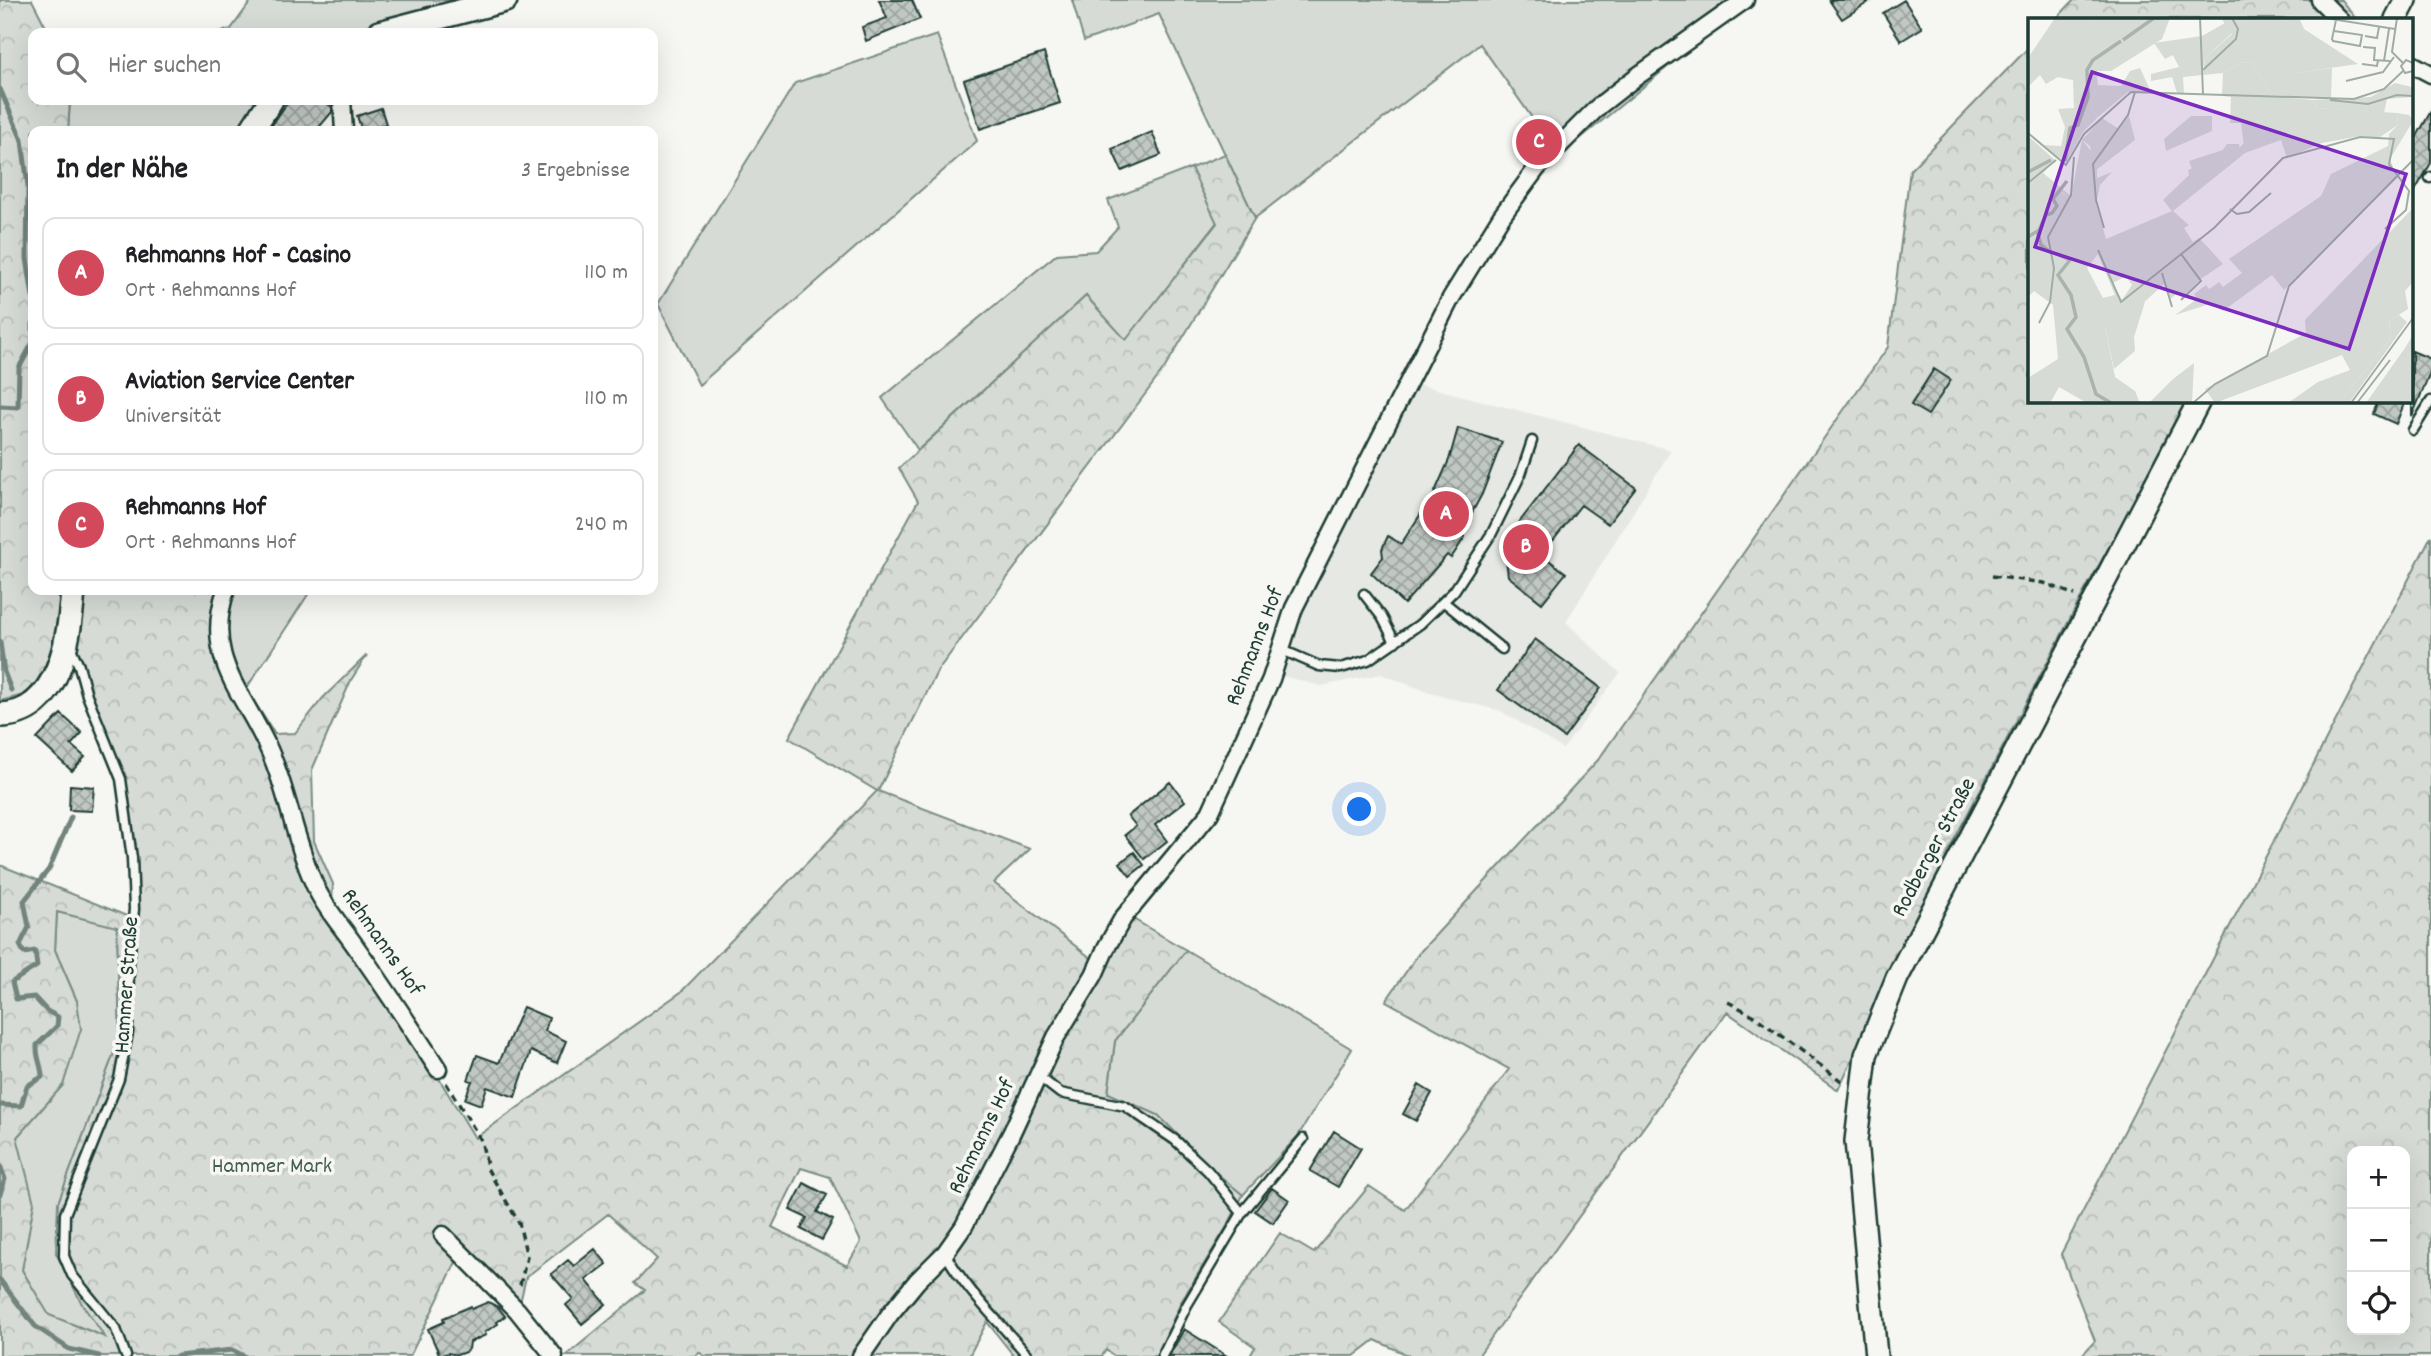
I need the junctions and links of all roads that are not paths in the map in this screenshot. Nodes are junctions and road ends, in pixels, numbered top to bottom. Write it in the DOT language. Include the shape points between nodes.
graph roads {
  1 [pos="505,0"];
  2 [pos="1745,0"];
  3 [pos="2320,0"];
  4 [pos="2406,0"];
  5 [pos="2338,18"];
  6 [pos="2397,18"];
  7 [pos="398,28"];
  8 [pos="2414,65"];
  9 [pos="2431,74"];
  10 [pos="268,105"];
  11 [pos="342,105"];
  12 [pos="254,126"];
  13 [pos="344,126"];
  14 [pos="2431,401"];
  15 [pos="2198,402"];
  16 [pos="2413,430"];
  17 [pos="1532,441"];
  18 [pos="1364,594"];
  19 [pos="72,595"];
  20 [pos="224,595"];
  21 [pos="1444,602"];
  22 [pos="66,638"];
  23 [pos="1395,642"];
  24 [pos="1280,649"];
  25 [pos="1502,649"];
  26 [pos="0,715"];
  27 [pos="438,1069"];
  28 [pos="1038,1076"];
  29 [pos="1303,1139"];
  30 [pos="1242,1213"];
  31 [pos="443,1235"];
  32 [pos="945,1253"];
  33 [pos="126,1356"];
  34 [pos="554,1356"];
  35 [pos="861,1356"];
  36 [pos="1028,1356"];
  37 [pos="1162,1356"];
  38 [pos="1876,1356"];
  1 -- 7 [label="main road"];
  2 -- 24 [label="street, Rehmanns Hof" via="1599,107 1537,168 1500,217 1406,383 1294,608"];
  3 -- 5 [label="street"];
  4 -- 6 [label="street"];
  8 -- 9 [label="street"];
  10 -- 12 [label="main road"];
  11 -- 13 [label="street"];
  14 -- 16 [label="lane"];
  15 -- 38 [label="street, Rodberger Straße" via="1897,978 1866,1055 1856,1141"];
  17 -- 21 [label="lane" via="1492,533"];
  18 -- 23 [label="lane"];
  19 -- 22 [label="main road"];
  20 -- 27 [label="street, Rehmanns Hof" via="218,640 226,668 266,743 317,890"];
  21 -- 23 [label="lane"];
  21 -- 25 [label="lane"];
  22 -- 26 [label="main road" via="61,663 47,690 17,714"];
  22 -- 33 [label="lane, Hammer Straße" via="121,779 134,909 128,1033 119,1079 65,1214 64,1256 72,1275 116,1329"];
  23 -- 24 [label="lane" via="1368,660 1341,668 1319,666"];
  24 -- 28 [label="street, Rehmanns Hof" via="1210,813 1123,918"];
  28 -- 30 [label="lane" via="1060,1093 1125,1106 1175,1140"];
  28 -- 32 [label="street, Rehmanns Hof" via="964,1226"];
  29 -- 30 [label="lane"];
  30 -- 37 [label="lane"];
  31 -- 34 [label="street" via="517,1310"];
  32 -- 35 [label="street, Rehmanns Hof"];
  32 -- 36 [label="lane" via="954,1270"];
}
